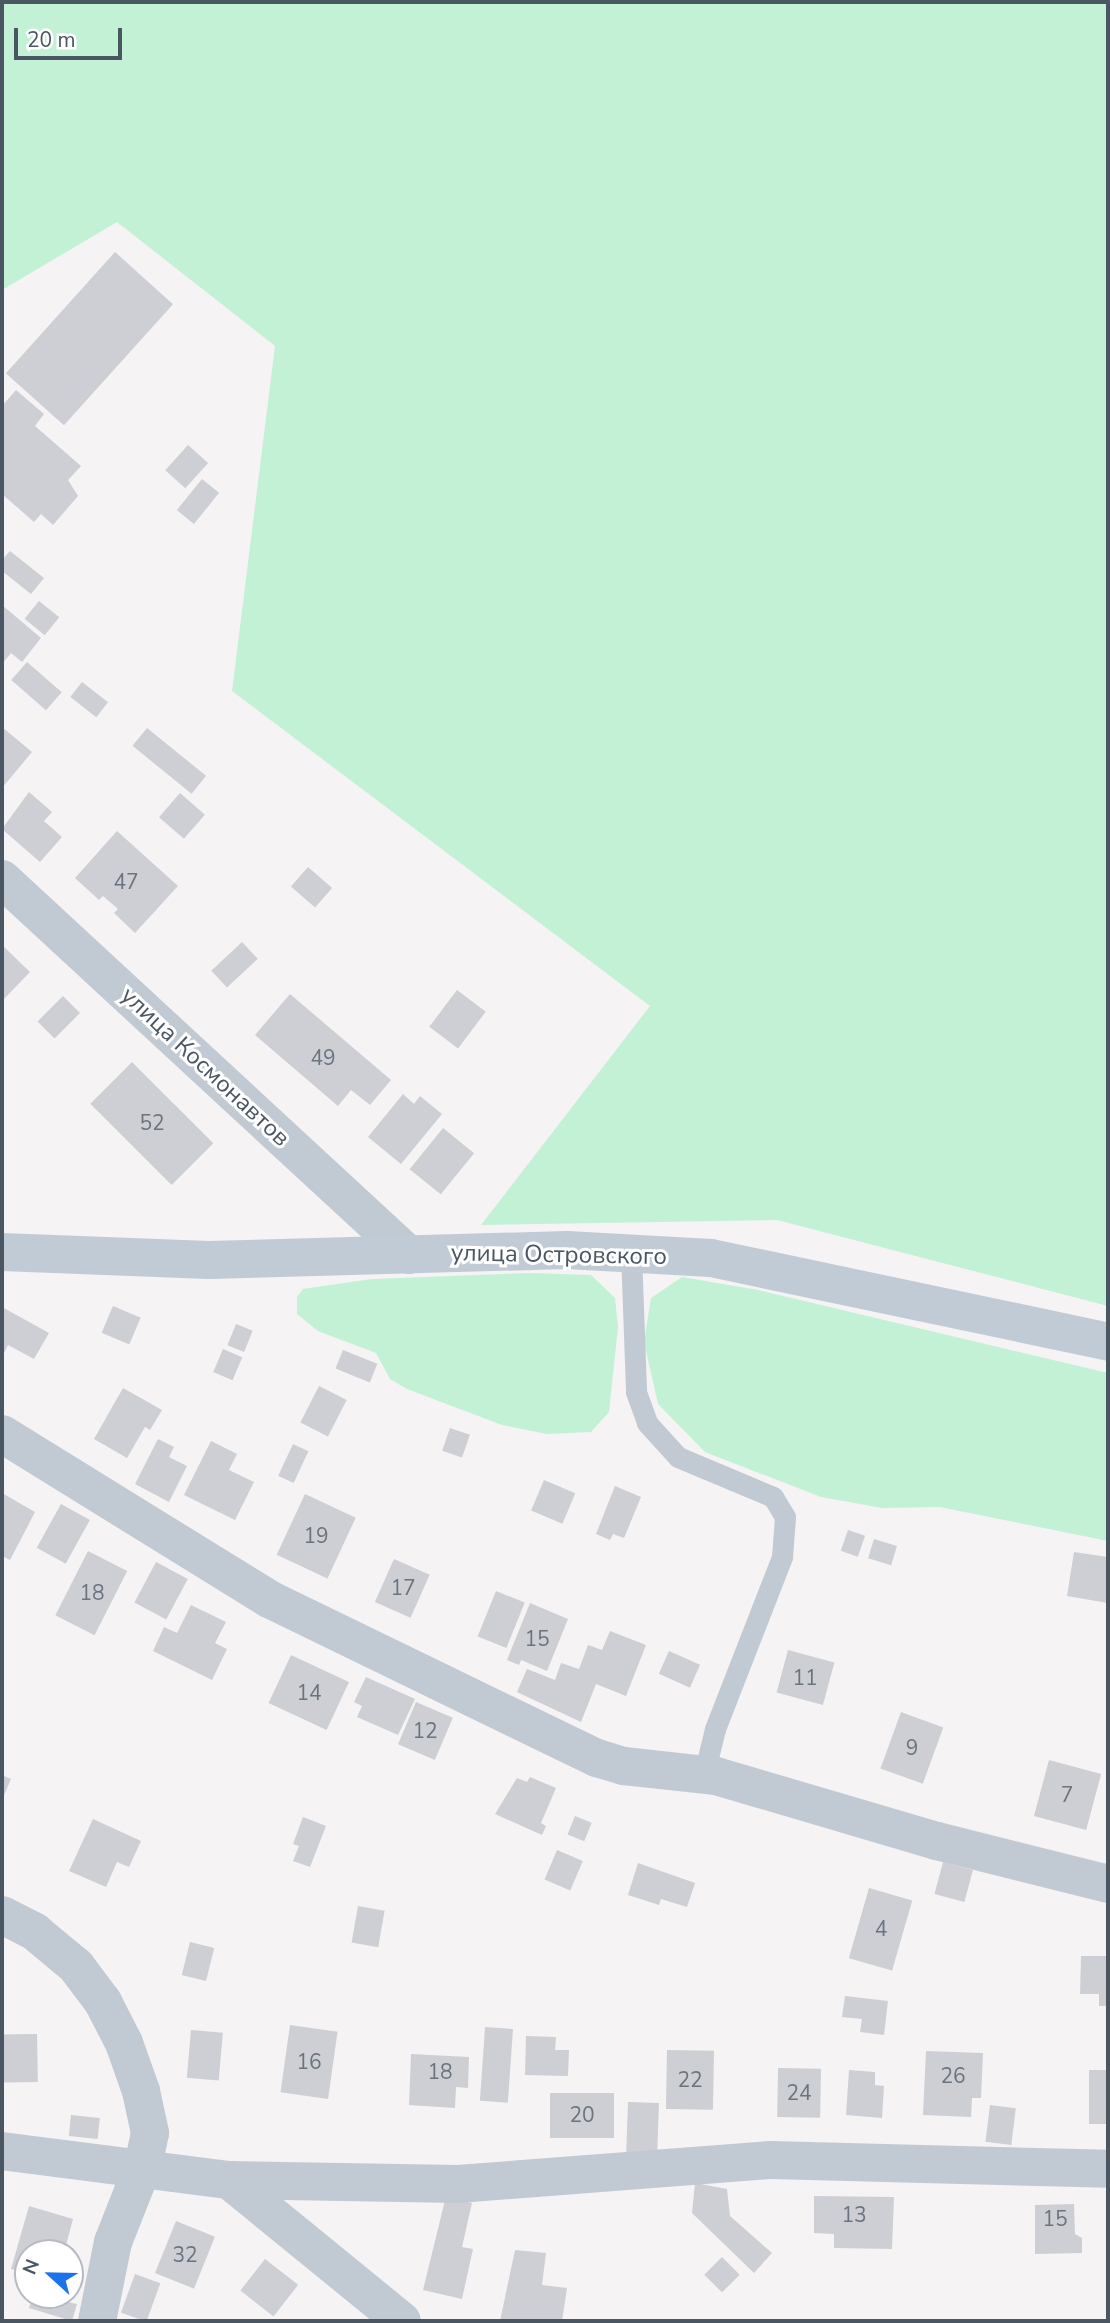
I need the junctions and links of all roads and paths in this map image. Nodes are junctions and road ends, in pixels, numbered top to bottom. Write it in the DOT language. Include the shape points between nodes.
graph roads {
  1 [pos="2,879"];
  2 [pos="2,1252"];
  3 [pos="631,1254"];
  4 [pos="409,1255"];
  5 [pos="1108,1342"];
  6 [pos="2,1434"];
  7 [pos="704,1774"];
  8 [pos="1108,1884"];
  9 [pos="2,1915"];
  10 [pos="2,2151"];
  11 [pos="143,2166"];
  12 [pos="1108,2169"];
  13 [pos="229,2180"];
  14 [pos="97,2321"];
  15 [pos="402,2321"];
  1 -- 4 [label="street, улица Космонавтов"];
  2 -- 4 [label="street, улица Островского" via="209,1260"];
  3 -- 4 [label="street, улица Островского" via="567,1250"];
  3 -- 5 [label="street, улица Островского" via="711,1258"];
  3 -- 7 [label="lane" via="636,1392 648,1423 678,1457 773,1497 785,1517 782,1557 715,1730"];
  6 -- 7 [label="street" via="269,1599 481,1705 597,1758 624,1766"];
  7 -- 8 [label="street"];
  9 -- 11 [label="street" via="58,1948 103,2002 141,2091 150,2133"];
  10 -- 11 [label="street"];
  11 -- 13 [label="street"];
  11 -- 14 [label="street" via="113,2242"];
  12 -- 13 [label="street" via="771,2160 458,2184"];
  13 -- 15 [label="street"];
}
